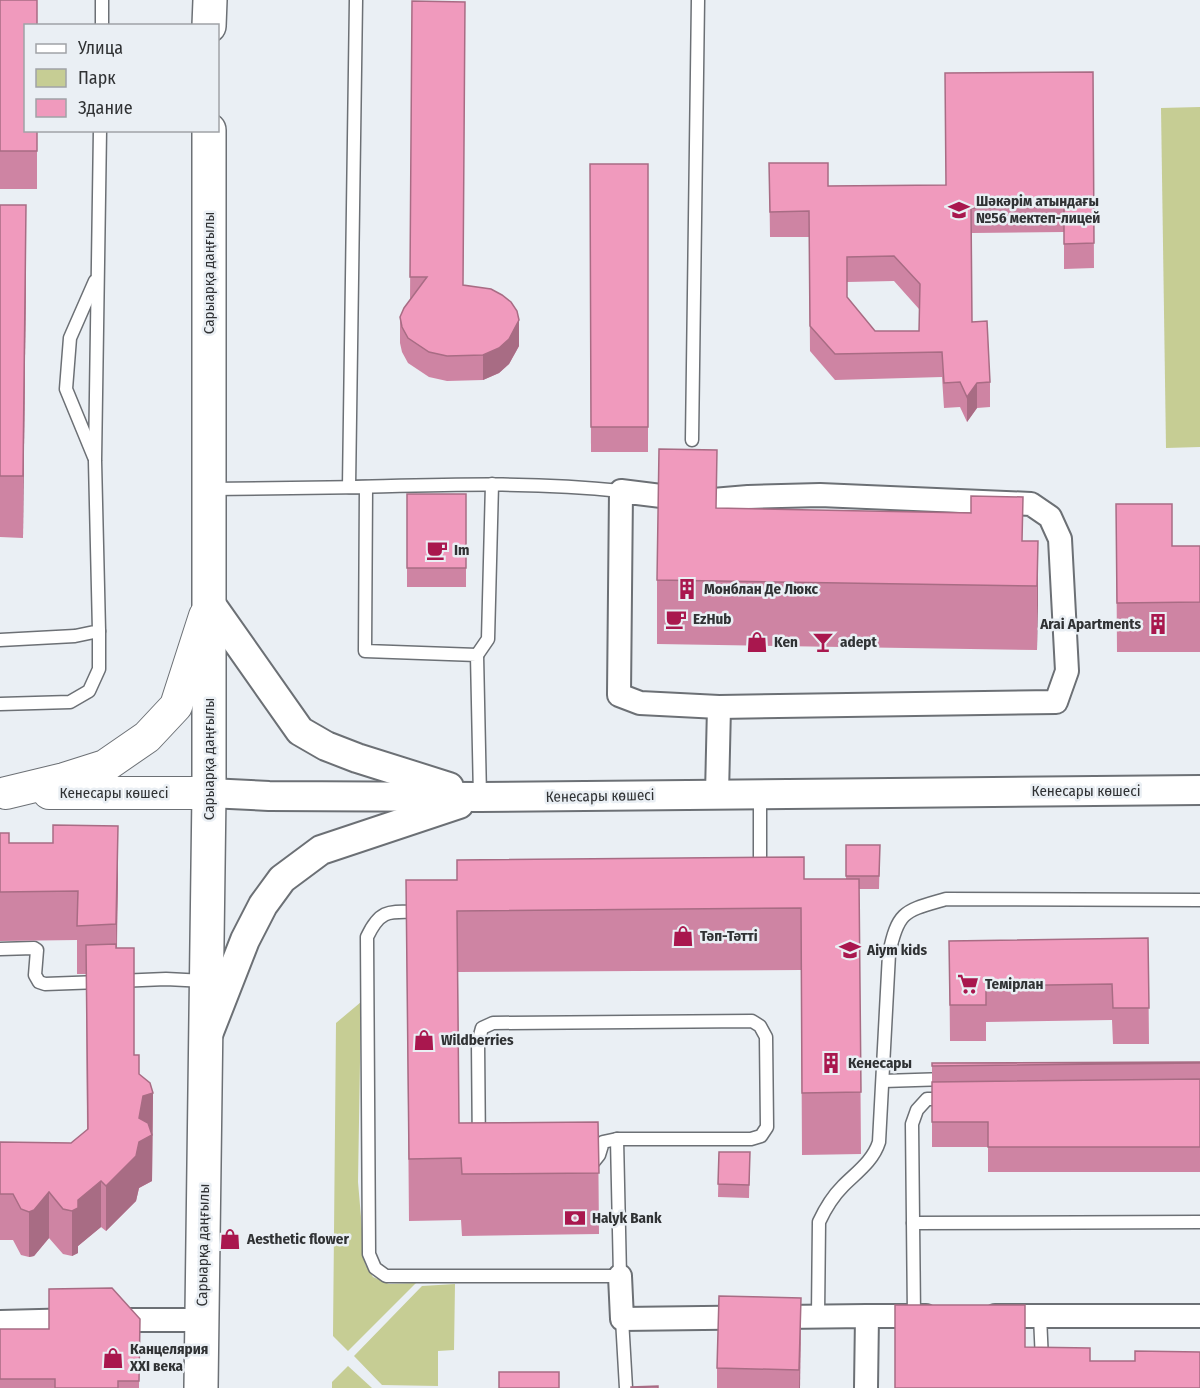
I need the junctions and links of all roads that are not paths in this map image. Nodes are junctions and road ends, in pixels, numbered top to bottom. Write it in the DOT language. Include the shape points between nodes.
graph roads {
  1 [pos="102,0"];
  2 [pos="210,0"];
  3 [pos="356,0"];
  4 [pos="698,0"];
  5 [pos="102,24"];
  6 [pos="209,24"];
  7 [pos="100,132"];
  8 [pos="209,132"];
  9 [pos="98,275"];
  10 [pos="692,440"];
  11 [pos="95,461"];
  12 [pos="492,484"];
  13 [pos="349,487"];
  14 [pos="209,489"];
  15 [pos="621,491"];
  16 [pos="210,603"];
  17 [pos="99,631"];
  18 [pos="0,640"];
  19 [pos="477,655"];
  20 [pos="0,704"];
  21 [pos="719,706"];
  22 [pos="1200,790"];
  23 [pos="3,793"];
  24 [pos="209,793"];
  25 [pos="760,793"];
  26 [pos="717,794"];
  27 [pos="480,796"];
  28 [pos="760,888"];
  29 [pos="1200,900"];
  30 [pos="434,912"];
  31 [pos="0,949"];
  32 [pos="206,981"];
  33 [pos="206,1039"];
  34 [pos="965,1079"];
  35 [pos="883,1081"];
  36 [pos="963,1099"];
  37 [pos="617,1139"];
  38 [pos="1200,1222"];
  39 [pos="913,1223"];
  40 [pos="620,1276"];
  41 [pos="818,1316"];
  42 [pos="867,1316"];
  43 [pos="914,1316"];
  44 [pos="948,1316"];
  45 [pos="971,1316"];
  46 [pos="1040,1316"];
  47 [pos="1200,1316"];
  48 [pos="622,1319"];
  49 [pos="202,1320"];
  50 [pos="0,1322"];
  51 [pos="1048,1368"];
  52 [pos="201,1388"];
  53 [pos="626,1388"];
  54 [pos="866,1388"];
  1 -- 5 [label="lane"];
  2 -- 6 [label="main road"];
  3 -- 13 [label="lane"];
  4 -- 10 [label="lane"];
  7 -- 9 [label="lane"];
  8 -- 14 [label="main road, Сарыарқа даңғылы"];
  9 -- 11 [label="lane"];
  9 -- 11 [label="lane" via="70,338 66,389"];
  11 -- 17 [label="lane"];
  12 -- 13 [label="lane"];
  12 -- 15 [label="lane"];
  12 -- 19 [label="lane" via="488,639"];
  13 -- 14 [label="lane"];
  13 -- 19 [label="lane" via="366,487 365,651"];
  14 -- 16 [label="main road, Сарыарқа даңғылы"];
  15 -- 21 [label="street" via="619,695 640,703"];
  15 -- 21 [label="street" via="701,501 820,495 1031,504 1050,517 1057,532 1067,671 1056,702"];
  16 -- 23 [label="main road" via="176,706 147,737 105,765"];
  16 -- 24 [label="main road, Сарыарқа даңғылы"];
  16 -- 27 [label="street" via="300,731 357,758"];
  17 -- 18 [label="lane"];
  17 -- 20 [label="lane" via="99,669 89,691 70,702"];
  19 -- 27 [label="lane"];
  21 -- 26 [label="street"];
  22 -- 25 [label="street, Кенесары көшесі"];
  23 -- 24 [label="main road, Кенесары көшесі"];
  24 -- 27 [label="street, Кенесары көшесі"];
  24 -- 32 [label="main road, Сарыарқа даңғылы"];
  25 -- 26 [label="street, Кенесары көшесі"];
  25 -- 28 [label="lane"];
  26 -- 27 [label="street, Кенесары көшесі"];
  27 -- 33 [label="street" via="321,850 282,879 245,940"];
  29 -- 35 [label="lane" via="946,899 902,915 894,929 890,954"];
  30 -- 40 [label="lane" via="387,912 375,921 367,937 369,1254 375,1268 386,1276"];
  31 -- 32 [label="lane" via="37,950 35,975 45,984"];
  32 -- 33 [label="main road, Сарыарқа даңғылы"];
  33 -- 49 [label="main road, Сарыарқа даңғылы"];
  34 -- 35 [label="lane"];
  35 -- 41 [label="lane" via="877,1150 841,1188 819,1222"];
  36 -- 39 [label="lane" via="927,1099 917,1110 912,1124"];
  37 -- 37 [label="lane" via="761,1136 767,1127 767,1115 766,1036 760,1026 752,1021 493,1023 482,1028 478,1043 479,1154 483,1165 493,1169 591,1165 603,1142"];
  37 -- 40 [label="lane"];
  38 -- 39 [label="lane"];
  39 -- 43 [label="lane"];
  40 -- 48 [label="street"];
  41 -- 42 [label="street"];
  41 -- 48 [label="street"];
  42 -- 43 [label="street"];
  42 -- 54 [label="street"];
  43 -- 44 [label="street"];
  45 -- 46 [label="street"];
  46 -- 47 [label="street"];
  46 -- 51 [label="lane" via="1041,1360"];
  48 -- 53 [label="lane"];
  49 -- 50 [label="street"];
  49 -- 52 [label="main road, Сарыарқа даңғылы"];
}
